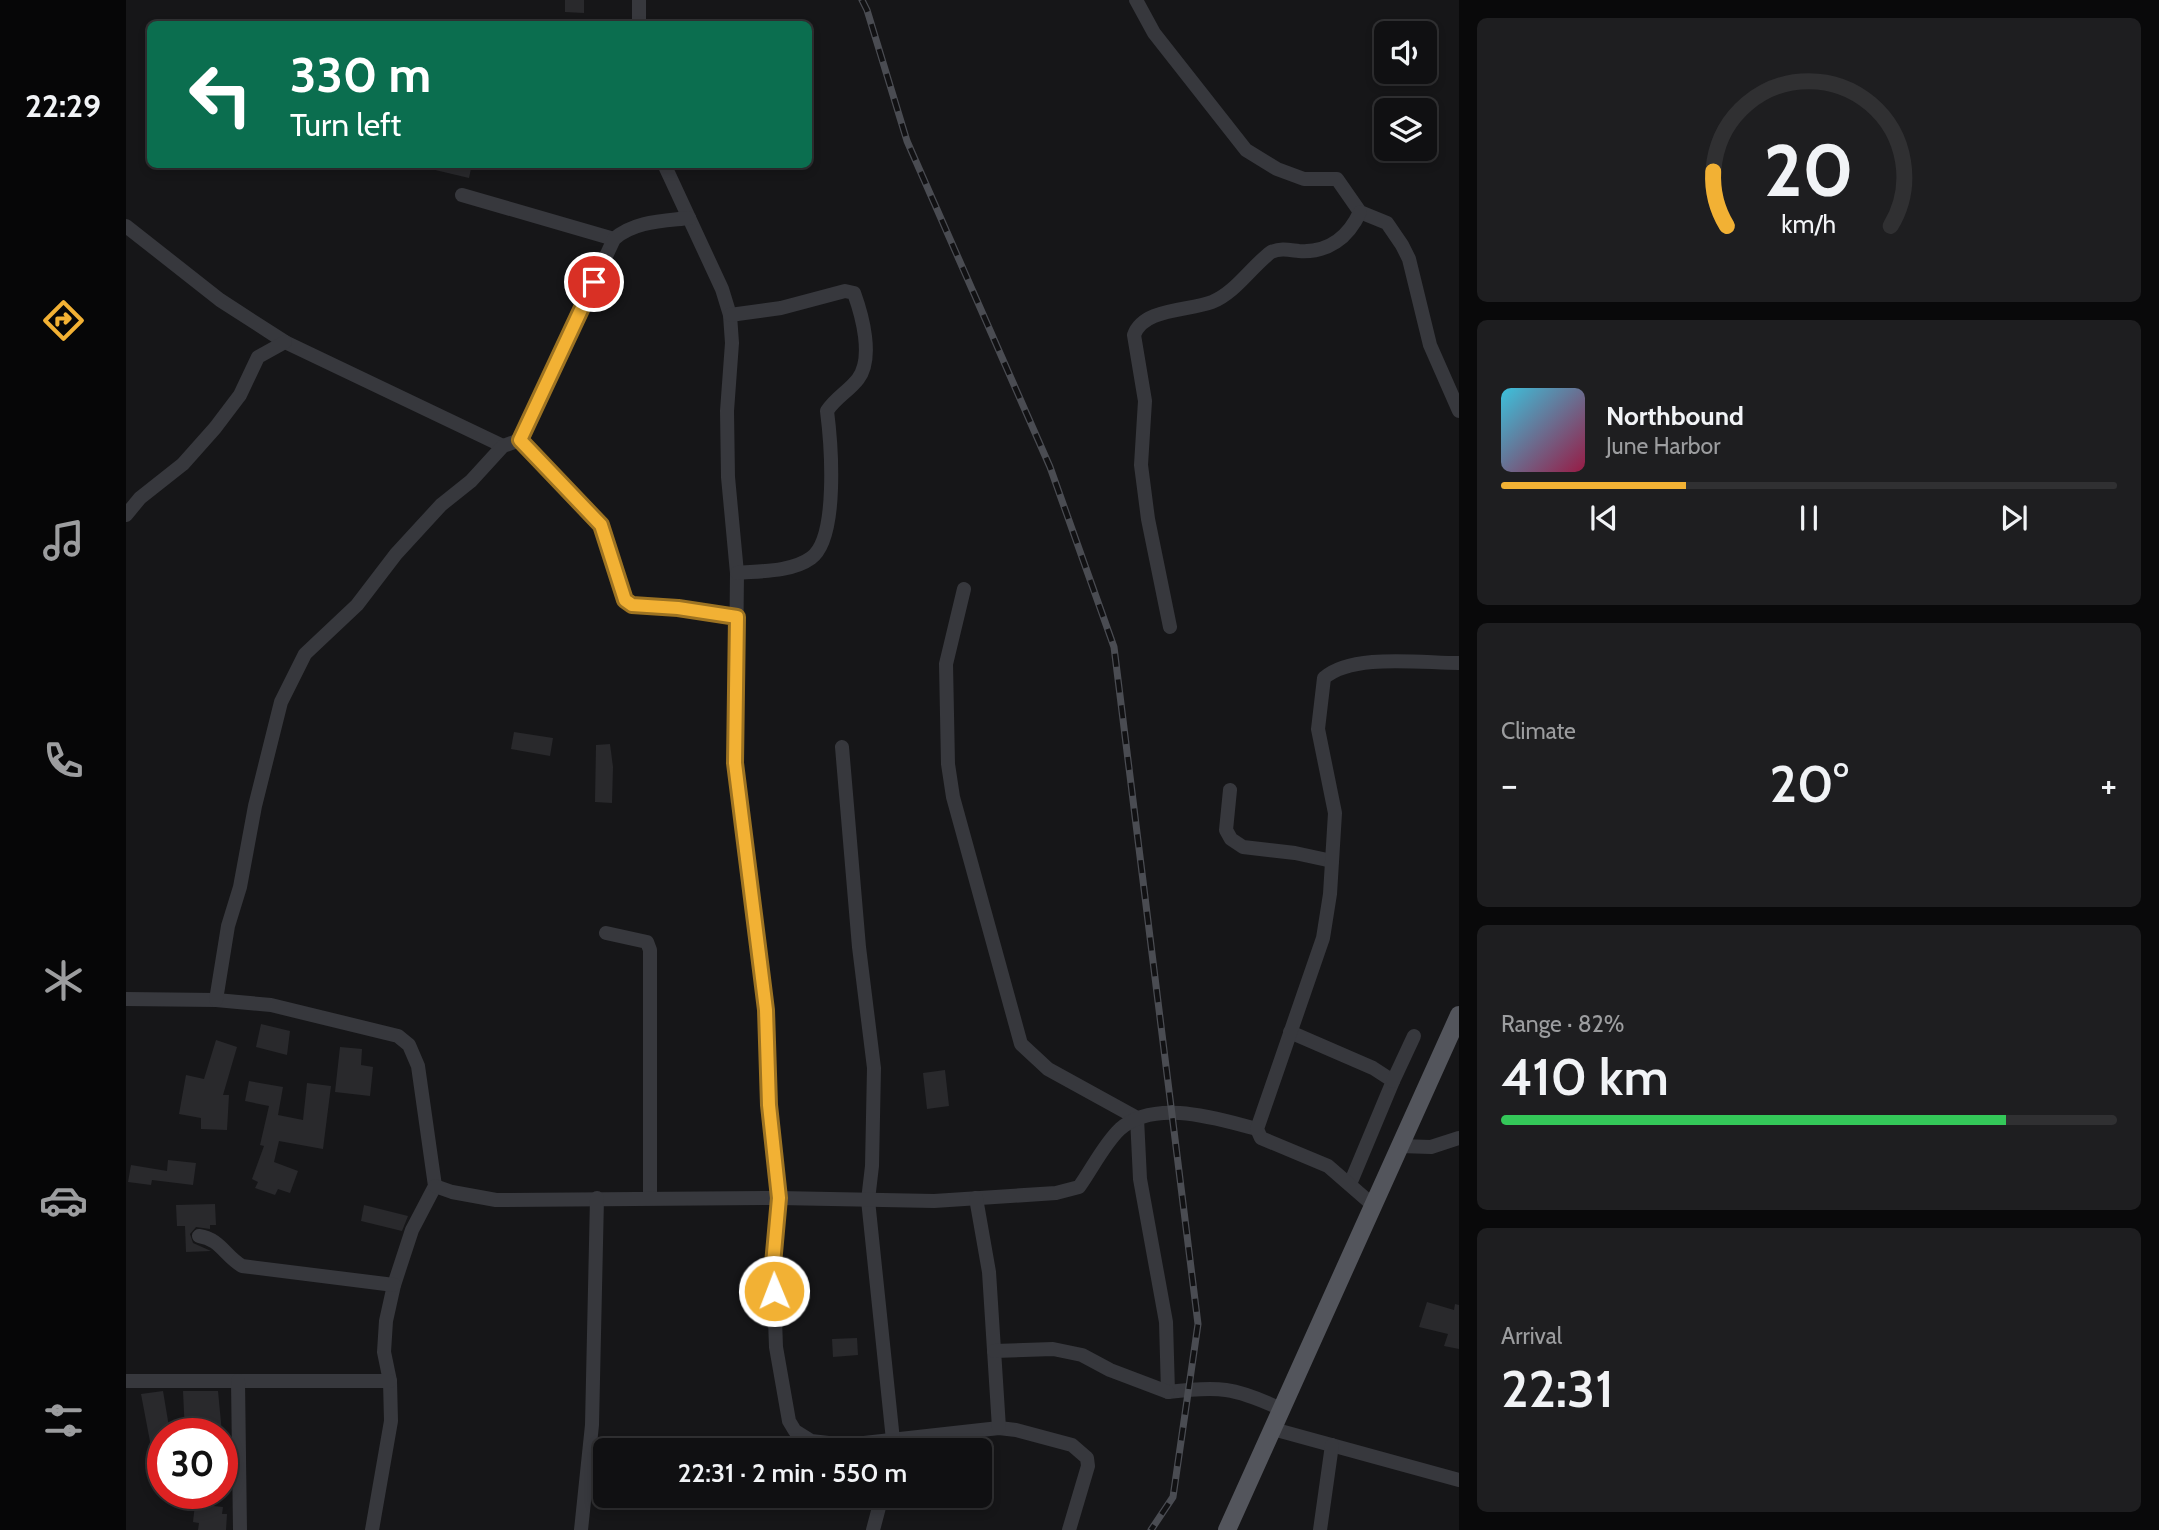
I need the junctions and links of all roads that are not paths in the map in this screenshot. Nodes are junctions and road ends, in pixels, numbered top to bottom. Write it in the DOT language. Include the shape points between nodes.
graph roads {
  1 [pos="639,0"];
  2 [pos="1136,0"];
  3 [pos="639,21"];
  4 [pos="666,168"];
  5 [pos="462,195"];
  6 [pos="1360,212"];
  7 [pos="689,218"];
  8 [pos="126,226"];
  9 [pos="614,239"];
  10 [pos="730,315"];
  11 [pos="285,342"];
  12 [pos="1459,411"];
  13 [pos="520,440"];
  14 [pos="503,446"];
  15 [pos="126,515"];
  16 [pos="737,573"];
  17 [pos="964,589"];
  18 [pos="737,617"];
  19 [pos="1170,627"];
  20 [pos="1459,663"];
  21 [pos="842,747"];
  22 [pos="1230,790"];
  23 [pos="1332,861"];
  24 [pos="606,933"];
  25 [pos="126,999"];
  26 [pos="216,1000"];
  27 [pos="1459,1015"];
  28 [pos="1290,1032"];
  29 [pos="1414,1036"];
  30 [pos="1393,1081"];
  31 [pos="1137,1118"];
  32 [pos="1256,1129"];
  33 [pos="1459,1138"];
  34 [pos="1400,1146"];
  35 [pos="1350,1184"];
  36 [pos="435,1186"];
  37 [pos="597,1198"];
  38 [pos="650,1198"];
  39 [pos="779,1198"];
  40 [pos="976,1198"];
  41 [pos="869,1200"];
  42 [pos="1374,1206"];
  43 [pos="199,1236"];
  44 [pos="394,1285"];
  45 [pos="994,1351"];
  46 [pos="126,1381"];
  47 [pos="238,1381"];
  48 [pos="390,1381"];
  49 [pos="1168,1392"];
  50 [pos="1281,1409"];
  51 [pos="999,1428"];
  52 [pos="1273,1429"];
  53 [pos="806,1438"];
  54 [pos="884,1438"];
  55 [pos="927,1438"];
  56 [pos="1332,1445"];
  57 [pos="1459,1480"];
  58 [pos="879,1508"];
  59 [pos="240,1530"];
  60 [pos="372,1530"];
  61 [pos="581,1530"];
  62 [pos="873,1530"];
  63 [pos="1069,1530"];
  64 [pos="1227,1530"];
  65 [pos="1320,1530"];
  1 -- 3 [label="street"];
  2 -- 6 [label="street" via="1154,33 1246,150 1304,179 1337,179"];
  4 -- 7 [label="street"];
  5 -- 9 [label="street"];
  6 -- 12 [label="street" via="1387,223 1409,259 1430,345"];
  6 -- 19 [label="street" via="1352,229 1336,243 1316,251 1279,249 1224,295 1197,307 1146,319 1136,329 1145,401 1141,465"];
  7 -- 9 [label="street" via="649,223 623,231"];
  7 -- 10 [label="street"];
  8 -- 11 [label="street" via="220,300"];
  9 -- 13 [label="street"];
  10 -- 16 [label="street" via="728,477"];
  10 -- 16 [label="street" via="781,308 845,291 854,293 866,353 859,379 827,411 832,488 830,520 820,547 812,558 794,565"];
  11 -- 14 [label="street"];
  11 -- 15 [label="street" via="258,357 240,395 215,428"];
  13 -- 14 [label="street"];
  13 -- 18 [label="street" via="601,525 625,600 632,605"];
  14 -- 26 [label="street" via="396,554 357,606 305,654 281,702 228,926"];
  16 -- 18 [label="street"];
  17 -- 31 [label="street" via="946,664 948,764 1021,1044 1048,1069"];
  18 -- 39 [label="street" via="735,763 766,1010 769,1105"];
  20 -- 23 [label="street" via="1353,663 1324,678 1318,729 1335,813"];
  21 -- 41 [label="street" via="874,1068"];
  22 -- 23 [label="street" via="1226,830 1231,839 1244,847"];
  23 -- 28 [label="street" via="1323,938"];
  24 -- 38 [label="street" via="647,942 650,950"];
  25 -- 26 [label="street"];
  26 -- 36 [label="street" via="271,1005 398,1036 409,1045 418,1066"];
  27 -- 34 [label="main road"];
  28 -- 30 [label="street"];
  28 -- 32 [label="street"];
  29 -- 30 [label="street"];
  30 -- 35 [label="street"];
  31 -- 32 [label="street" via="1205,1115"];
  31 -- 40 [label="street" via="1119,1130 1079,1187 1056,1193"];
  31 -- 49 [label="street" via="1140,1179 1166,1322"];
  32 -- 35 [label="street" via="1261,1138 1328,1166"];
  33 -- 34 [label="street" via="1432,1147"];
  34 -- 42 [label="main road"];
  35 -- 42 [label="street"];
  36 -- 37 [label="street" via="496,1200"];
  36 -- 44 [label="street" via="412,1230"];
  37 -- 38 [label="street"];
  37 -- 61 [label="street" via="592,1425"];
  38 -- 39 [label="street"];
  39 -- 41 [label="street"];
  39 -- 53 [label="street" via="773,1277 776,1347 789,1421"];
  40 -- 41 [label="street"];
  40 -- 45 [label="street" via="989,1272"];
  41 -- 54 [label="street"];
  42 -- 50 [label="main road"];
  43 -- 44 [label="street" via="218,1242 230,1259 242,1266"];
  44 -- 48 [label="street" via="384,1352"];
  45 -- 49 [label="street" via="1054,1349 1082,1355"];
  45 -- 51 [label="street"];
  46 -- 47 [label="street"];
  47 -- 48 [label="street"];
  47 -- 59 [label="street"];
  48 -- 60 [label="street" via="391,1421"];
  49 -- 50 [label="street" via="1220,1388 1243,1392"];
  50 -- 52 [label="main road"];
  51 -- 55 [label="street"];
  51 -- 63 [label="street" via="1072,1445 1087,1458"];
  52 -- 56 [label="street"];
  52 -- 64 [label="main road"];
  56 -- 57 [label="street"];
  56 -- 65 [label="street"];
  58 -- 62 [label="street"];
}
